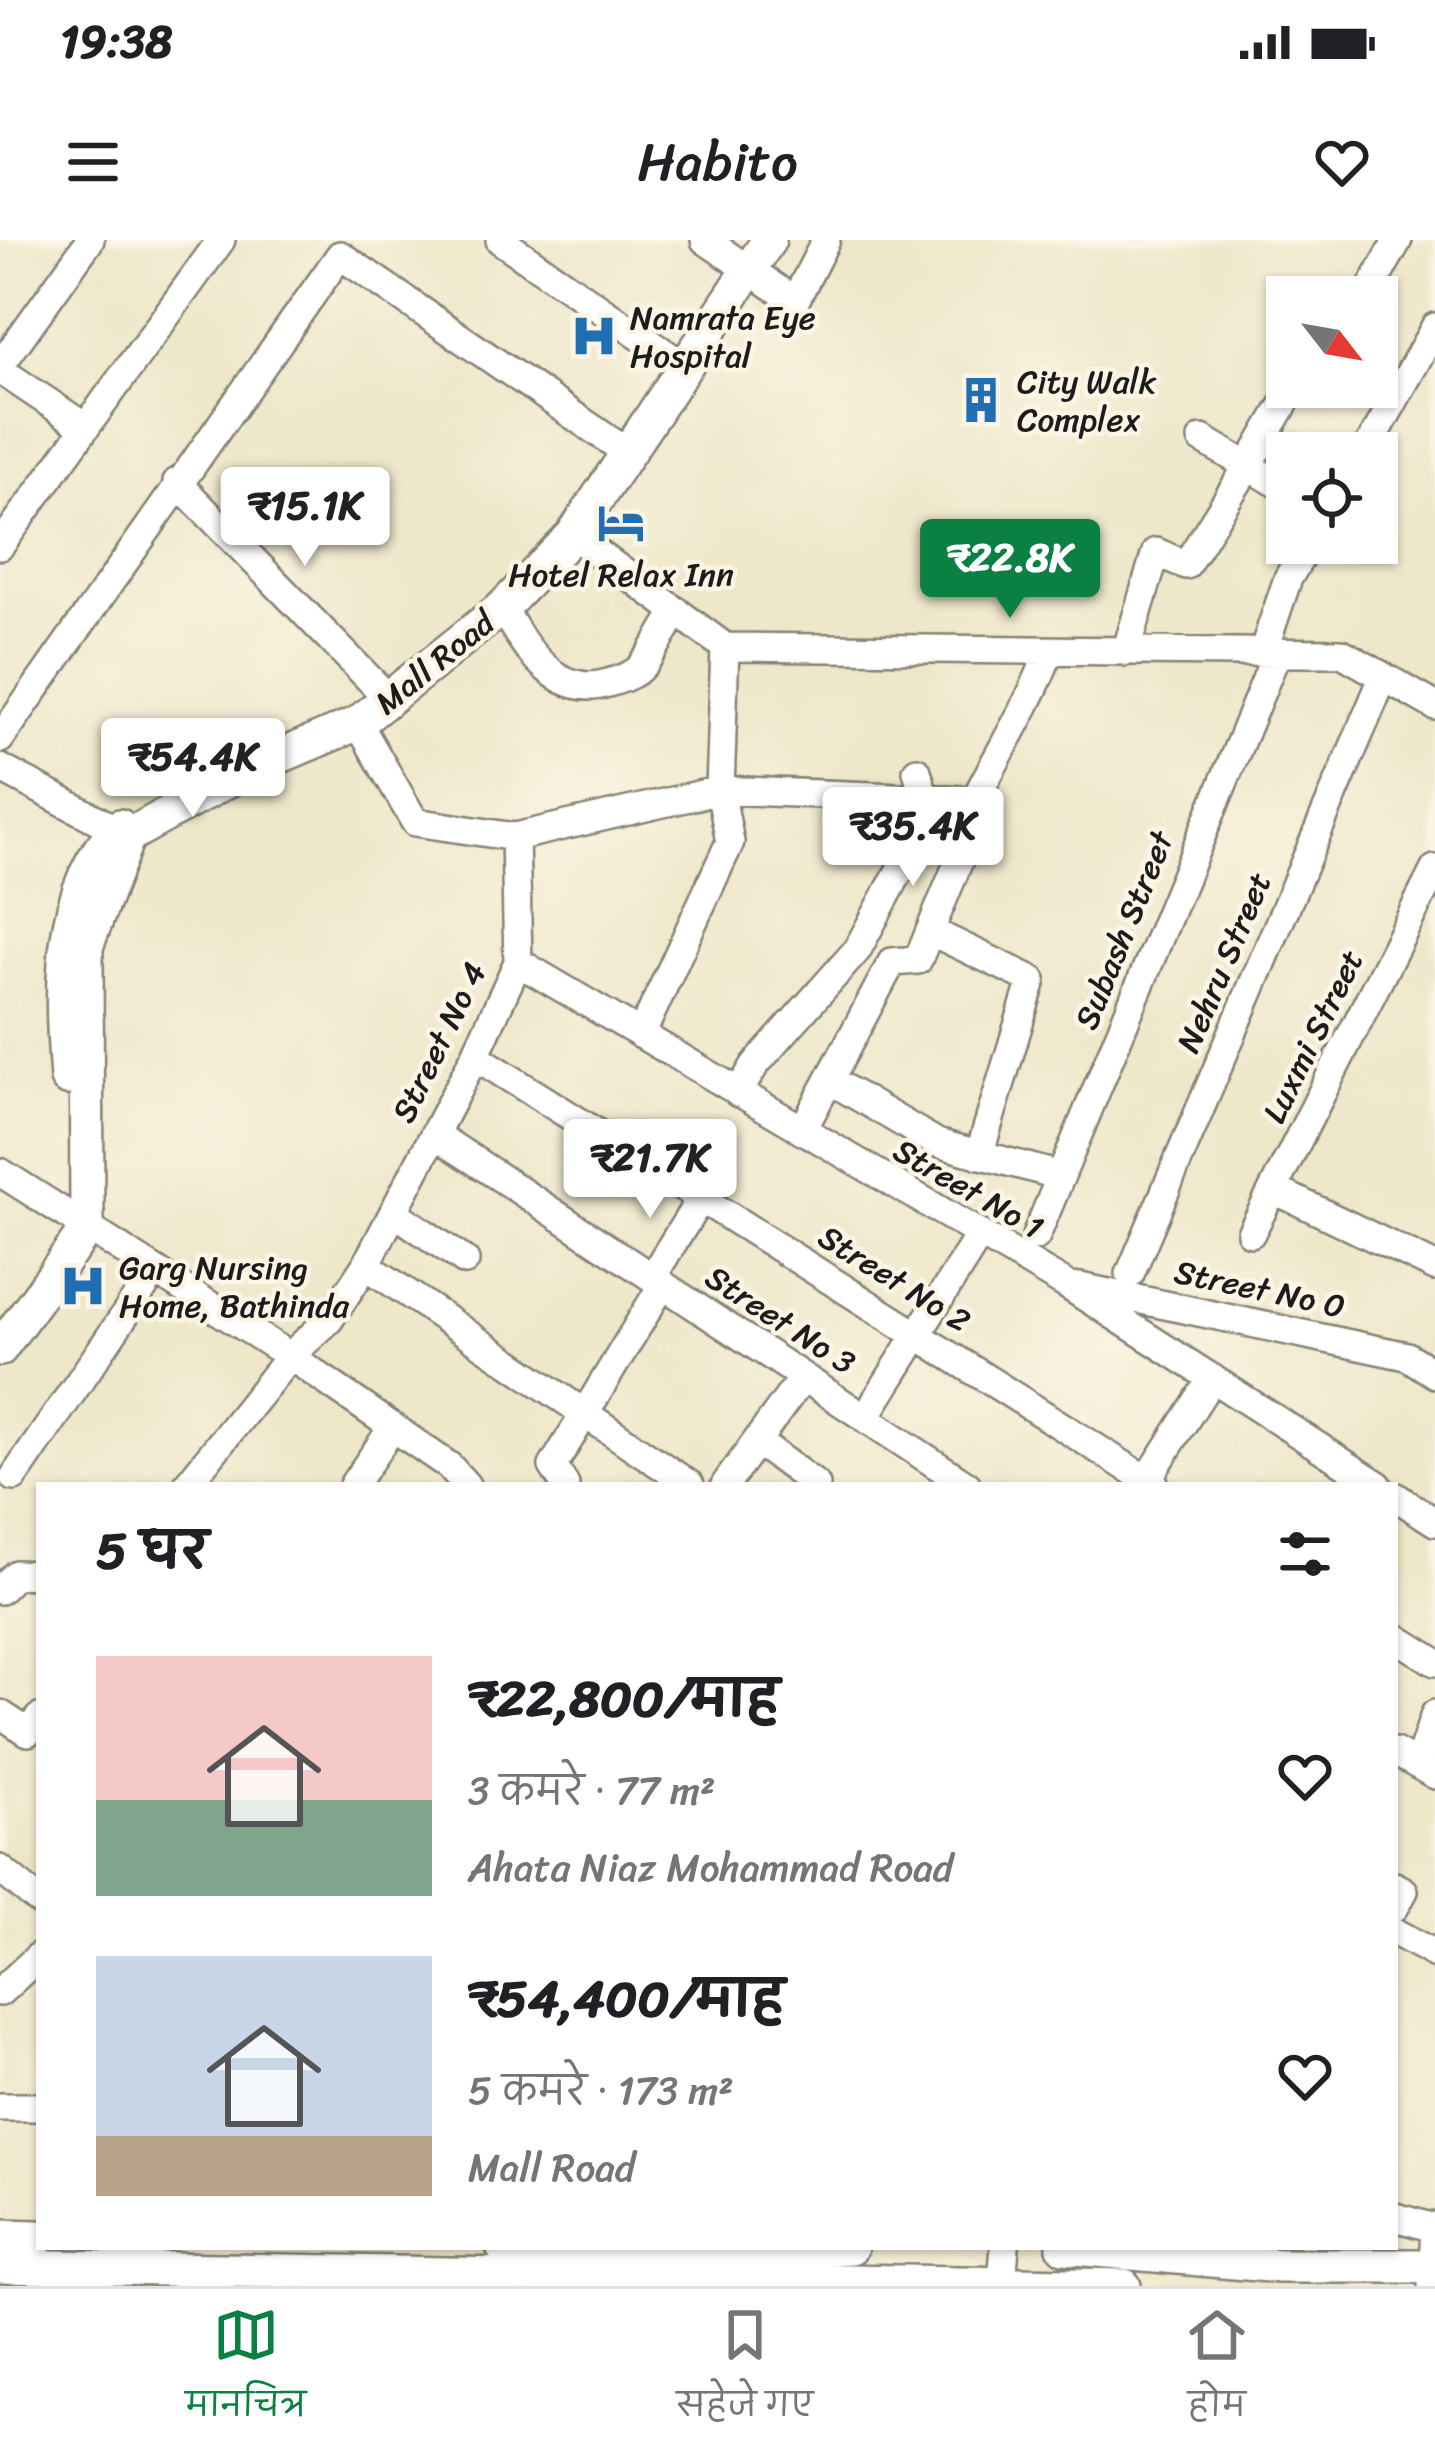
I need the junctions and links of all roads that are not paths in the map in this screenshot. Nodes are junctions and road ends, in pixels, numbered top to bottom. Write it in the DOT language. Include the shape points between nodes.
graph roads {
  1 [pos="91,240"];
  2 [pos="221,240"];
  3 [pos="500,240"];
  4 [pos="705,240"];
  5 [pos="769,240"];
  6 [pos="826,240"];
  7 [pos="1399,240"];
  8 [pos="744,258"];
  9 [pos="1378,276"];
  10 [pos="1435,327"];
  11 [pos="685,366"];
  12 [pos="0,368"];
  13 [pos="1282,408"];
  14 [pos="85,427"];
  15 [pos="1377,432"];
  16 [pos="1202,439"];
  17 [pos="614,444"];
  18 [pos="1248,466"];
  19 [pos="1266,477"];
  20 [pos="176,482"];
  21 [pos="573,535"];
  22 [pos="0,547"];
  23 [pos="1296,564"];
  24 [pos="503,607"];
  25 [pos="677,611"];
  26 [pos="725,647"];
  27 [pos="1049,652"];
  28 [pos="1126,652"];
  29 [pos="1270,652"];
  30 [pos="1383,678"];
  31 [pos="383,694"];
  32 [pos="1435,706"];
  33 [pos="358,723"];
  34 [pos="0,739"];
  35 [pos="0,768"];
  36 [pos="921,784"];
  37 [pos="720,790"];
  38 [pos="975,800"];
  39 [pos="122,833"];
  40 [pos="515,837"];
  41 [pos="1435,869"];
  42 [pos="930,931"];
  43 [pos="518,962"];
  44 [pos="641,1035"];
  45 [pos="476,1055"];
  46 [pos="830,1080"];
  47 [pos="738,1093"];
  48 [pos="802,1131"];
  49 [pos="434,1134"];
  50 [pos="979,1155"];
  51 [pos="0,1172"];
  52 [pos="1061,1176"];
  53 [pos="1275,1190"];
  54 [pos="701,1198"];
  55 [pos="394,1212"];
  56 [pos="78,1223"];
  57 [pos="1251,1233"];
  58 [pos="1036,1236"];
  59 [pos="979,1237"];
  60 [pos="465,1261"];
  61 [pos="366,1265"];
  62 [pos="1435,1268"];
  63 [pos="154,1271"];
  64 [pos="1130,1274"];
  65 [pos="658,1281"];
  66 [pos="1065,1284"];
  67 [pos="0,1323"];
  68 [pos="918,1335"];
  69 [pos="0,1349"];
  70 [pos="290,1355"];
  71 [pos="1435,1374"];
  72 [pos="803,1377"];
  73 [pos="1212,1378"];
  74 [pos="585,1414"];
  75 [pos="865,1418"];
  76 [pos="393,1427"];
  77 [pos="759,1443"];
  78 [pos="14,1477"];
  79 [pos="189,1482"];
  80 [pos="355,1482"];
  81 [pos="463,1482"];
  82 [pos="563,1482"];
  83 [pos="686,1482"];
  84 [pos="727,1482"];
  85 [pos="812,1482"];
  86 [pos="963,1482"];
  87 [pos="1147,1482"];
  88 [pos="1150,1482"];
  89 [pos="1373,1482"];
  90 [pos="1398,1498"];
  91 [pos="1435,1522"];
  92 [pos="36,1575"];
  93 [pos="0,1590"];
  94 [pos="1398,1639"];
  95 [pos="1435,1662"];
  96 [pos="0,1714"];
  97 [pos="1435,1714"];
  98 [pos="36,1722"];
  99 [pos="1416,1764"];
  100 [pos="0,1869"];
  101 [pos="36,1899"];
  102 [pos="1398,1934"];
  103 [pos="1435,1954"];
  104 [pos="36,1959"];
  105 [pos="0,1992"];
  106 [pos="0,2107"];
  107 [pos="36,2107"];
  108 [pos="1398,2218"];
  109 [pos="1435,2227"];
  110 [pos="0,2236"];
  111 [pos="36,2237"];
  112 [pos="522,2250"];
  113 [pos="704,2250"];
  114 [pos="1005,2250"];
  115 [pos="1098,2250"];
  116 [pos="0,2268"];
  117 [pos="662,2272"];
  118 [pos="1427,2274"];
  119 [pos="161,2278"];
  120 [pos="350,2280"];
  121 [pos="1002,2282"];
  122 [pos="814,2284"];
  123 [pos="1077,2285"];
  124 [pos="10,2286"];
  125 [pos="1124,2286"];
  1 -- 12 [label="street"];
  2 -- 14 [label="street"];
  3 -- 11 [label="street"];
  4 -- 8 [label="street"];
  5 -- 8 [label="main road, Mall Road"];
  6 -- 8 [label="street" via="795,301"];
  7 -- 9 [label="street"];
  8 -- 11 [label="main road, Mall Road"];
  10 -- 15 [label="street"];
  11 -- 17 [label="main road"];
  11 -- 21 [label="main road, Mall Road"];
  12 -- 14 [label="street"];
  13 -- 18 [label="street"];
  14 -- 22 [label="street"];
  16 -- 18 [label="street"];
  17 -- 20 [label="street" via="340,255"];
  17 -- 31 [label="main road" via="555,528 452,637"];
  18 -- 19 [label="street"];
  18 -- 28 [label="street" via="1186,565 1148,548"];
  20 -- 31 [label="street"];
  20 -- 34 [label="street"];
  21 -- 24 [label="main road, Mall Road"];
  21 -- 25 [label="street"];
  23 -- 29 [label="street, Subash Street"];
  24 -- 25 [label="street" via="541,664 594,687 639,670"];
  24 -- 31 [label="main road, Mall Road"];
  25 -- 26 [label="street"];
  26 -- 27 [label="street"];
  26 -- 37 [label="street"];
  27 -- 28 [label="street"];
  27 -- 38 [label="street" via="1025,716 1012,725"];
  28 -- 29 [label="street"];
  29 -- 30 [label="street" via="1342,653"];
  29 -- 52 [label="street, Subash Street"];
  30 -- 32 [label="street"];
  30 -- 64 [label="street, Nehru Street"];
  31 -- 33 [label="main road, Mall Road"];
  31 -- 39 [label="main road" via="202,773"];
  33 -- 39 [label="main road, Mall Road"];
  33 -- 40 [label="street" via="415,822"];
  35 -- 39 [label="street"];
  36 -- 37 [label="street"];
  36 -- 38 [label="street"];
  36 -- 47 [label="street" via="901,868 856,950"];
  37 -- 40 [label="street"];
  37 -- 44 [label="street" via="730,842"];
  38 -- 42 [label="street" via="982,805"];
  39 -- 56 [label="main road" via="86,947"];
  40 -- 43 [label="street, Street No 4"];
  41 -- 53 [label="street, Luxmi Street"];
  42 -- 46 [label="street" via="918,960 892,962"];
  42 -- 50 [label="street" via="1032,980"];
  43 -- 44 [label="street, Street No 1"];
  43 -- 45 [label="street, Street No 4"];
  44 -- 47 [label="street, Street No 1"];
  45 -- 49 [label="street, Street No 4"];
  45 -- 54 [label="street, Street No 2"];
  46 -- 48 [label="street"];
  46 -- 50 [label="street" via="938,1143"];
  47 -- 48 [label="street, Street No 1"];
  48 -- 59 [label="street, Street No 1"];
  49 -- 55 [label="street, Street No 4"];
  49 -- 65 [label="street, Street No 3"];
  50 -- 52 [label="street"];
  51 -- 56 [label="street"];
  52 -- 58 [label="street, Subash Street"];
  53 -- 57 [label="street, Luxmi Street"];
  53 -- 62 [label="street"];
  54 -- 65 [label="street"];
  54 -- 68 [label="street, Street No 2"];
  55 -- 60 [label="street"];
  55 -- 61 [label="street, Street No 4"];
  56 -- 63 [label="street"];
  56 -- 67 [label="main road"];
  56 -- 69 [label="main road"];
  59 -- 66 [label="street, Street No 1"];
  59 -- 68 [label="street"];
  61 -- 70 [label="street, Street No 4" via="329,1320"];
  61 -- 74 [label="street"];
  63 -- 70 [label="street"];
  63 -- 78 [label="street"];
  65 -- 72 [label="street, Street No 3"];
  65 -- 74 [label="street"];
  66 -- 71 [label="street, Street No 0" via="1407,1356"];
  66 -- 73 [label="street, Street No 1"];
  68 -- 75 [label="street"];
  68 -- 87 [label="street, Street No 2"];
  70 -- 76 [label="street"];
  70 -- 79 [label="street, Street No 4"];
  72 -- 75 [label="street, Street No 3"];
  72 -- 77 [label="street"];
  73 -- 88 [label="street"];
  73 -- 89 [label="street, Street No 1"];
  74 -- 82 [label="street" via="553,1466"];
  74 -- 83 [label="street"];
  75 -- 86 [label="street, Street No 3"];
  76 -- 80 [label="street"];
  76 -- 81 [label="street"];
  77 -- 84 [label="street"];
  77 -- 85 [label="street"];
  90 -- 91 [label="street"];
  92 -- 93 [label="street" via="16,1574"];
  94 -- 95 [label="street"];
  96 -- 98 [label="street" via="28,1732"];
  97 -- 99 [label="street"];
  100 -- 101 [label="street"];
  102 -- 103 [label="street"];
  104 -- 105 [label="street"];
  106 -- 107 [label="street"];
  108 -- 109 [label="street"];
  109 -- 118 [label="street"];
  110 -- 111 [label="main road"];
  112 -- 117 [label="main road"];
  113 -- 117 [label="main road"];
  114 -- 121 [label="street"];
  115 -- 118 [label="main road"];
  116 -- 119 [label="main road"];
  116 -- 124 [label="street"];
  117 -- 120 [label="main road"];
  117 -- 122 [label="main road"];
  119 -- 120 [label="main road"];
  121 -- 122 [label="main road"];
  121 -- 123 [label="main road"];
  123 -- 125 [label="main road"];
}
